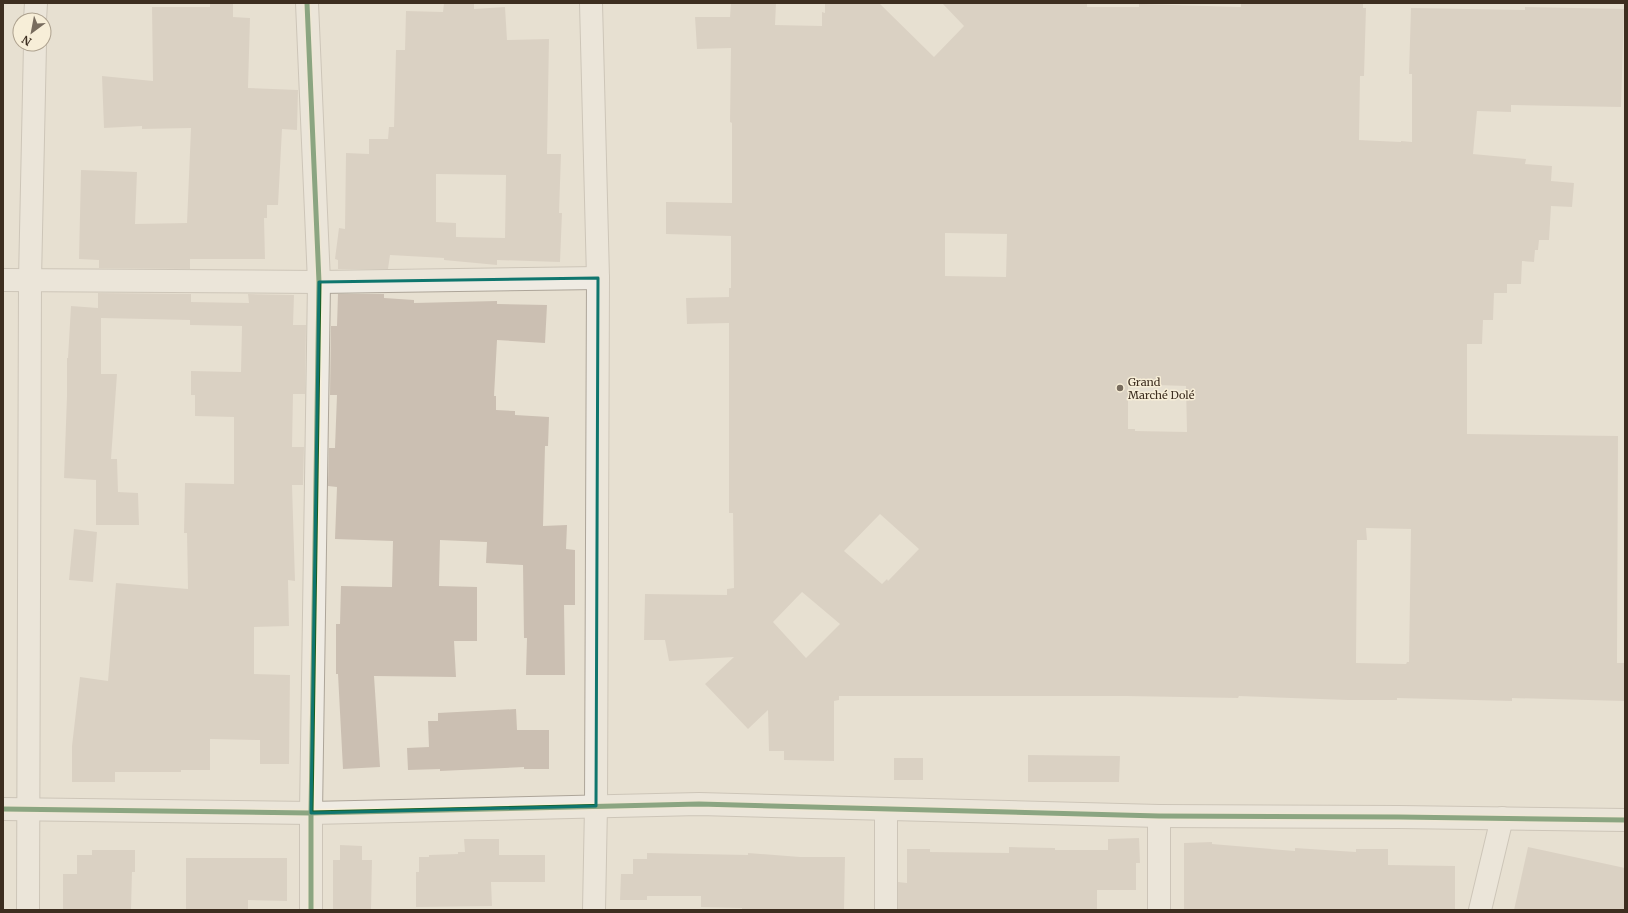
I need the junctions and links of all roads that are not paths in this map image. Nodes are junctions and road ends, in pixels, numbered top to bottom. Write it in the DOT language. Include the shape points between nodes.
graph roads {
  1 [pos="307,3"];
  2 [pos="591,3"];
  3 [pos="35,52"];
  4 [pos="598,278"];
  5 [pos="3,280"];
  6 [pos="30,280"];
  7 [pos="319,282"];
  8 [pos="596,806"];
  9 [pos="886,809"];
  10 [pos="3,810"];
  11 [pos="28,810"];
  12 [pos="310,813"];
  13 [pos="1159,816"];
  14 [pos="1502,818"];
  15 [pos="1625,820"];
  16 [pos="28,910"];
  17 [pos="311,910"];
  18 [pos="594,910"];
  19 [pos="886,910"];
  20 [pos="1159,910"];
  21 [pos="1480,910"];
  1 -- 7 [label="street"];
  2 -- 4 [label="street"];
  3 -- 6 [label="street"];
  4 -- 7 [label="street"];
  4 -- 8 [label="street"];
  5 -- 6 [label="street"];
  6 -- 7 [label="street"];
  6 -- 11 [label="street"];
  7 -- 12 [label="street"];
  8 -- 9 [label="street" via="700,804"];
  8 -- 12 [label="street"];
  8 -- 18 [label="street"];
  9 -- 13 [label="street"];
  9 -- 19 [label="street"];
  10 -- 11 [label="street"];
  11 -- 12 [label="street"];
  11 -- 16 [label="street"];
  12 -- 17 [label="street"];
  13 -- 14 [label="street"];
  13 -- 20 [label="street"];
  14 -- 15 [label="street"];
  14 -- 21 [label="street"];
}
